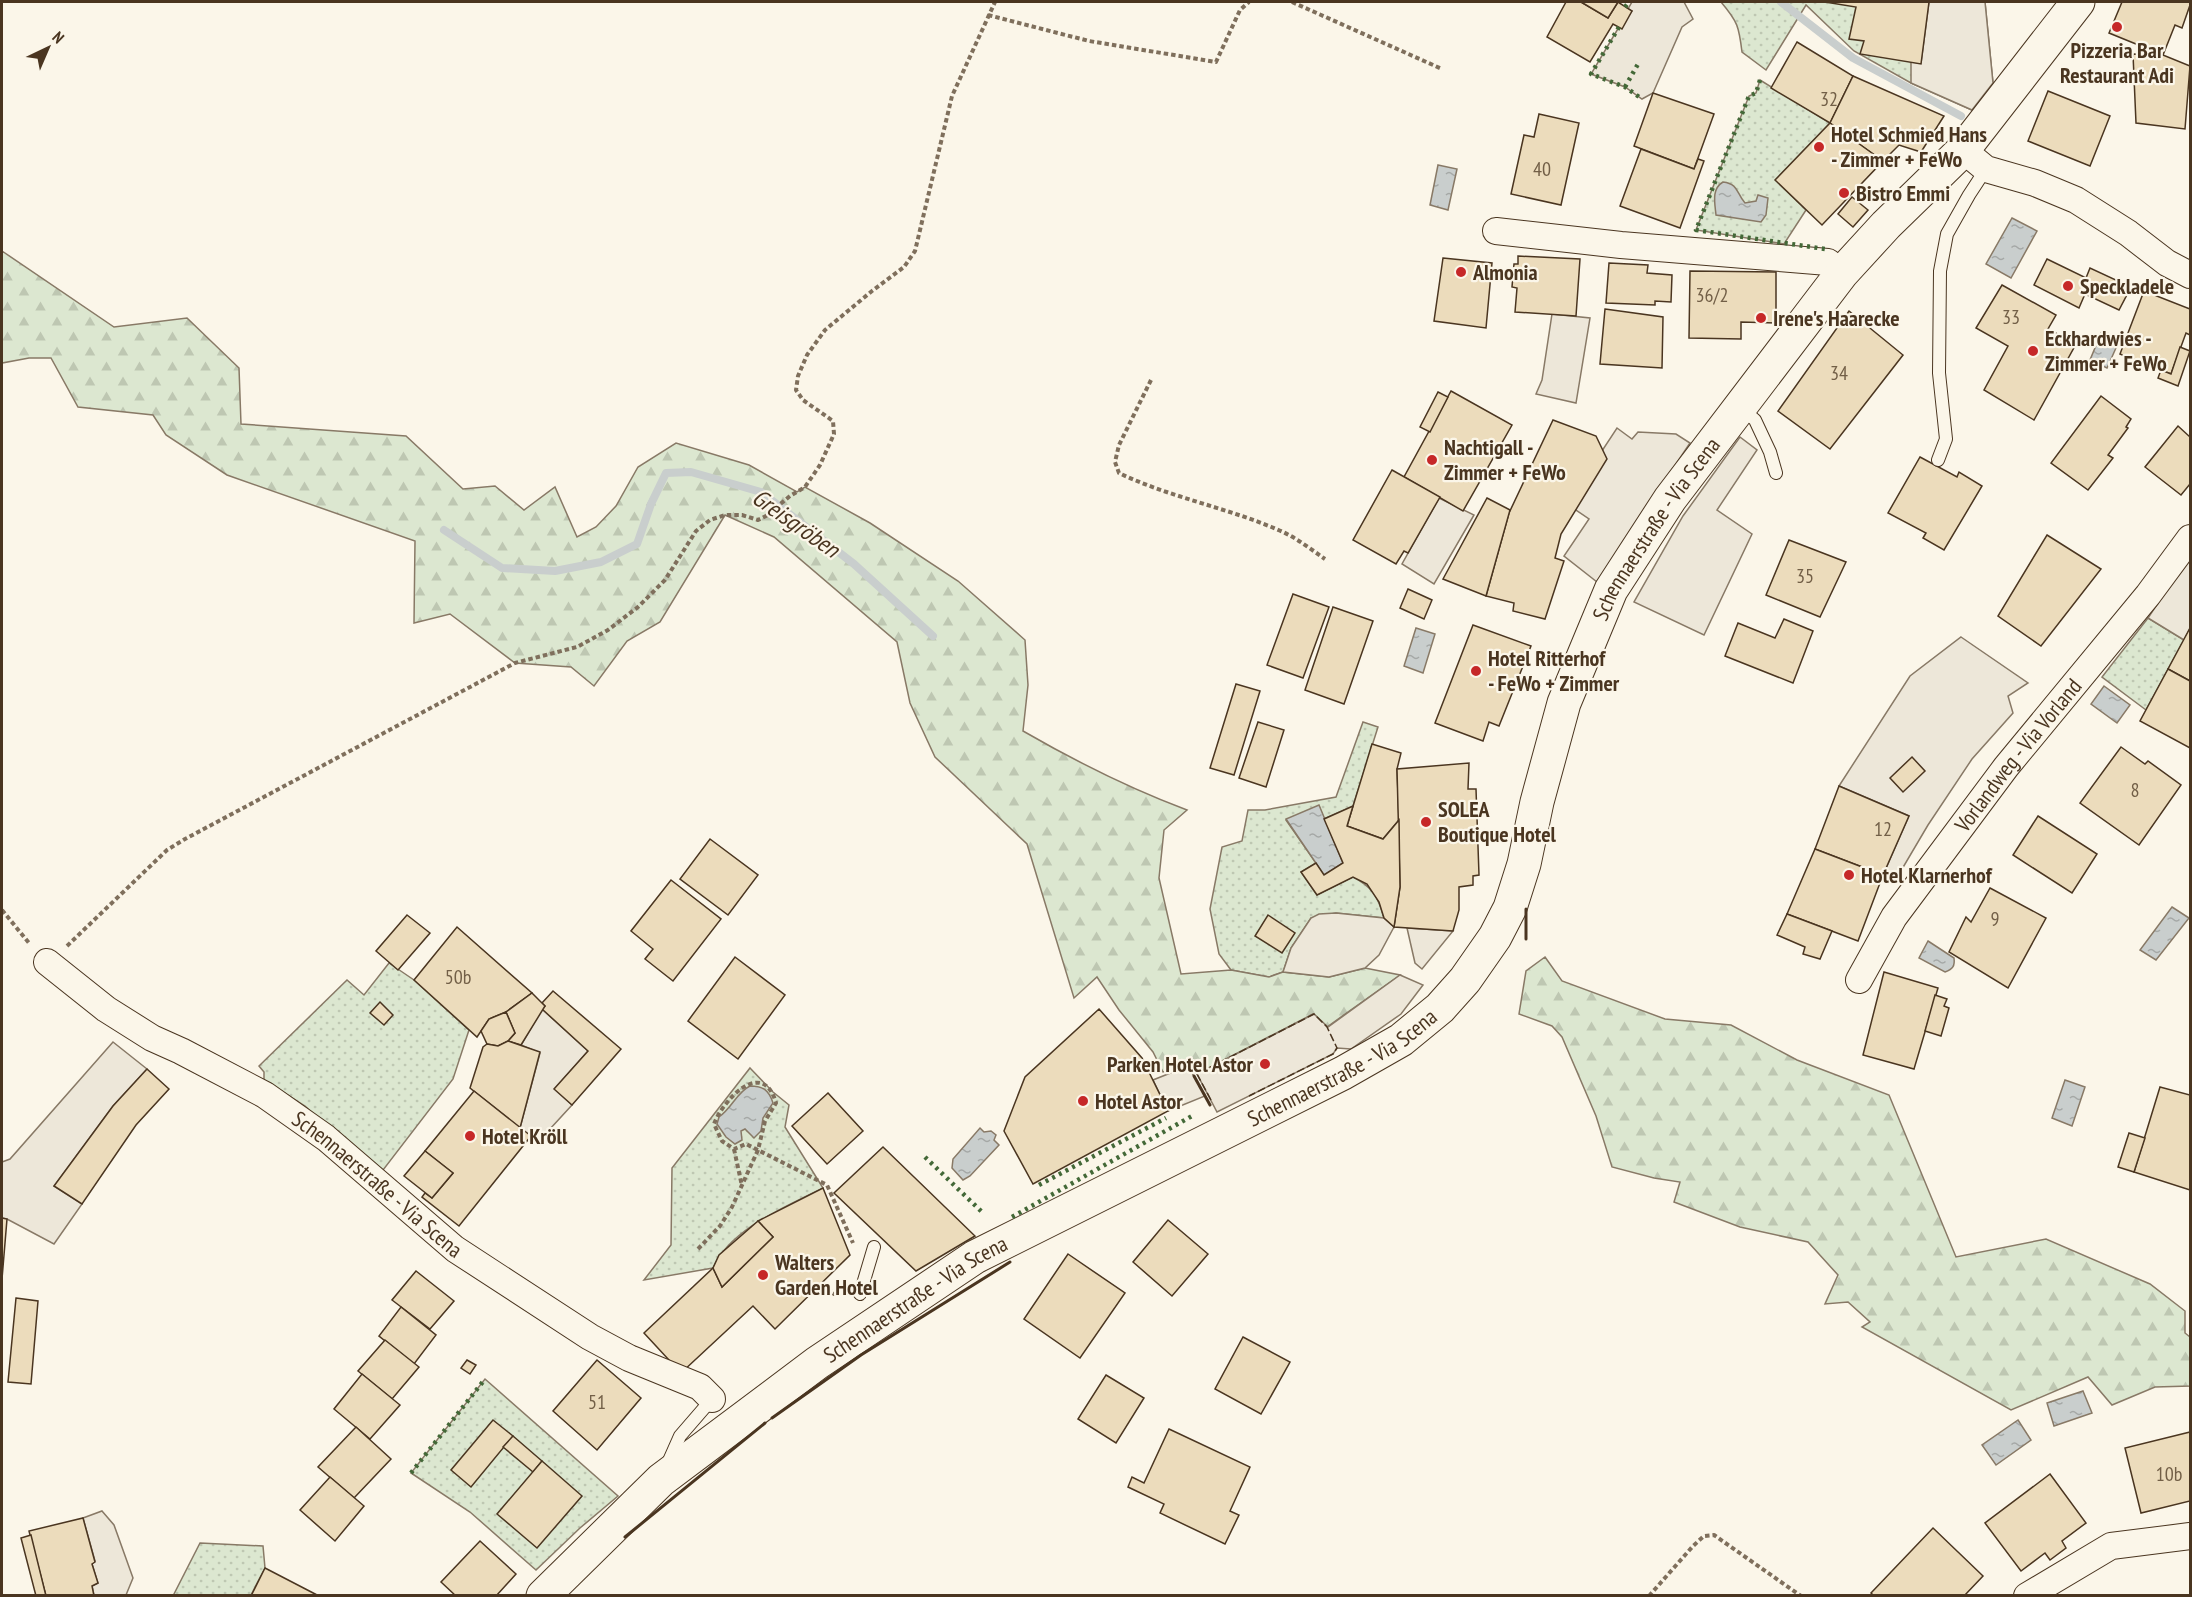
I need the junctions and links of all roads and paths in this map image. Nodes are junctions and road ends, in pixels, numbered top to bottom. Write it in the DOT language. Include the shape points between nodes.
graph roads {
  1 [pos="994,2"];
  2 [pos="1249,2"];
  3 [pos="1292,2"];
  4 [pos="2078,2"];
  5 [pos="988,15"];
  6 [pos="1442,69"];
  7 [pos="1975,159"];
  8 [pos="1497,231"];
  9 [pos="1842,273"];
  10 [pos="2190,275"];
  11 [pos="1151,380"];
  12 [pos="1739,406"];
  13 [pos="1938,460"];
  14 [pos="1776,473"];
  15 [pos="2190,538"];
  16 [pos="1325,559"];
  17 [pos="2,910"];
  18 [pos="47,962"];
  19 [pos="1859,980"];
  20 [pos="735,1149"];
  21 [pos="759,1150"];
  22 [pos="742,1187"];
  23 [pos="854,1245"];
  24 [pos="874,1247"];
  25 [pos="698,1249"];
  26 [pos="860,1294"];
  27 [pos="712,1399"];
  28 [pos="661,1480"];
  29 [pos="2190,1536"];
  30 [pos="543,1596"];
  31 [pos="1445,1596"];
  32 [pos="1462,1596"];
  33 [pos="1649,1596"];
  34 [pos="1801,1596"];
  35 [pos="2027,1596"];
  1 -- 5 [label="path"];
  2 -- 5 [label="path" via="1240,10 1216,62 1089,41"];
  3 -- 6 [label="path"];
  4 -- 7 [label="street, Schennaerstraße - Via Scena"];
  5 -- 18 [label="path" via="952,96 915,251 904,267 825,330 798,376 796,390 803,400 833,421 834,434 805,487 758,520 742,515 710,520 696,531 665,579 608,630 577,647 515,663 185,839 168,850"];
  7 -- 9 [label="street, Schennaerstraße - Via Scena" via="1886,225"];
  7 -- 10 [label="street" via="2076,200"];
  7 -- 13 [label="lane" via="1969,195 1947,234 1940,271 1939,373 1946,439"];
  8 -- 9 [label="street" via="1828,262"];
  9 -- 12 [label="street, Schennaerstraße - Via Scena"];
  11 -- 16 [label="path" via="1119,446 1115,462 1119,473 1284,533"];
  12 -- 14 [label="lane" via="1755,420"];
  12 -- 28 [label="street, Schennaerstraße - Via Scena" via="1670,499 1611,590 1564,703 1510,908 1490,946 1440,1008 1401,1040 1343,1073 975,1257 817,1363"];
  15 -- 19 [label="street, Vorlandweg - Via Vorland" via="2141,604 2006,767 1894,918"];
  17 -- 18 [label="path"];
  18 -- 27 [label="street, Schennaerstraße - Via Scena" via="106,1009 152,1038 265,1095 317,1132 455,1249 590,1337 700,1387"];
  20 -- 21 [label="path" via="746,1143"];
  20 -- 21 [label="path" via="722,1141 714,1124 717,1114 740,1088 762,1083 773,1092 776,1103 765,1121"];
  20 -- 22 [label="path"];
  21 -- 22 [label="path"];
  21 -- 23 [label="path" via="826,1185"];
  22 -- 25 [label="path" via="720,1226"];
  24 -- 26 [label="lane"];
  27 -- 28 [label="lane" via="680,1436"];
  28 -- 30 [label="street, Schennaerstraße - Via Scena"];
  29 -- 35 [label="street" via="2111,1546"];
  31 -- 32 [label="path"];
  33 -- 34 [label="path" via="1693,1546 1704,1536 1714,1535"];
}
